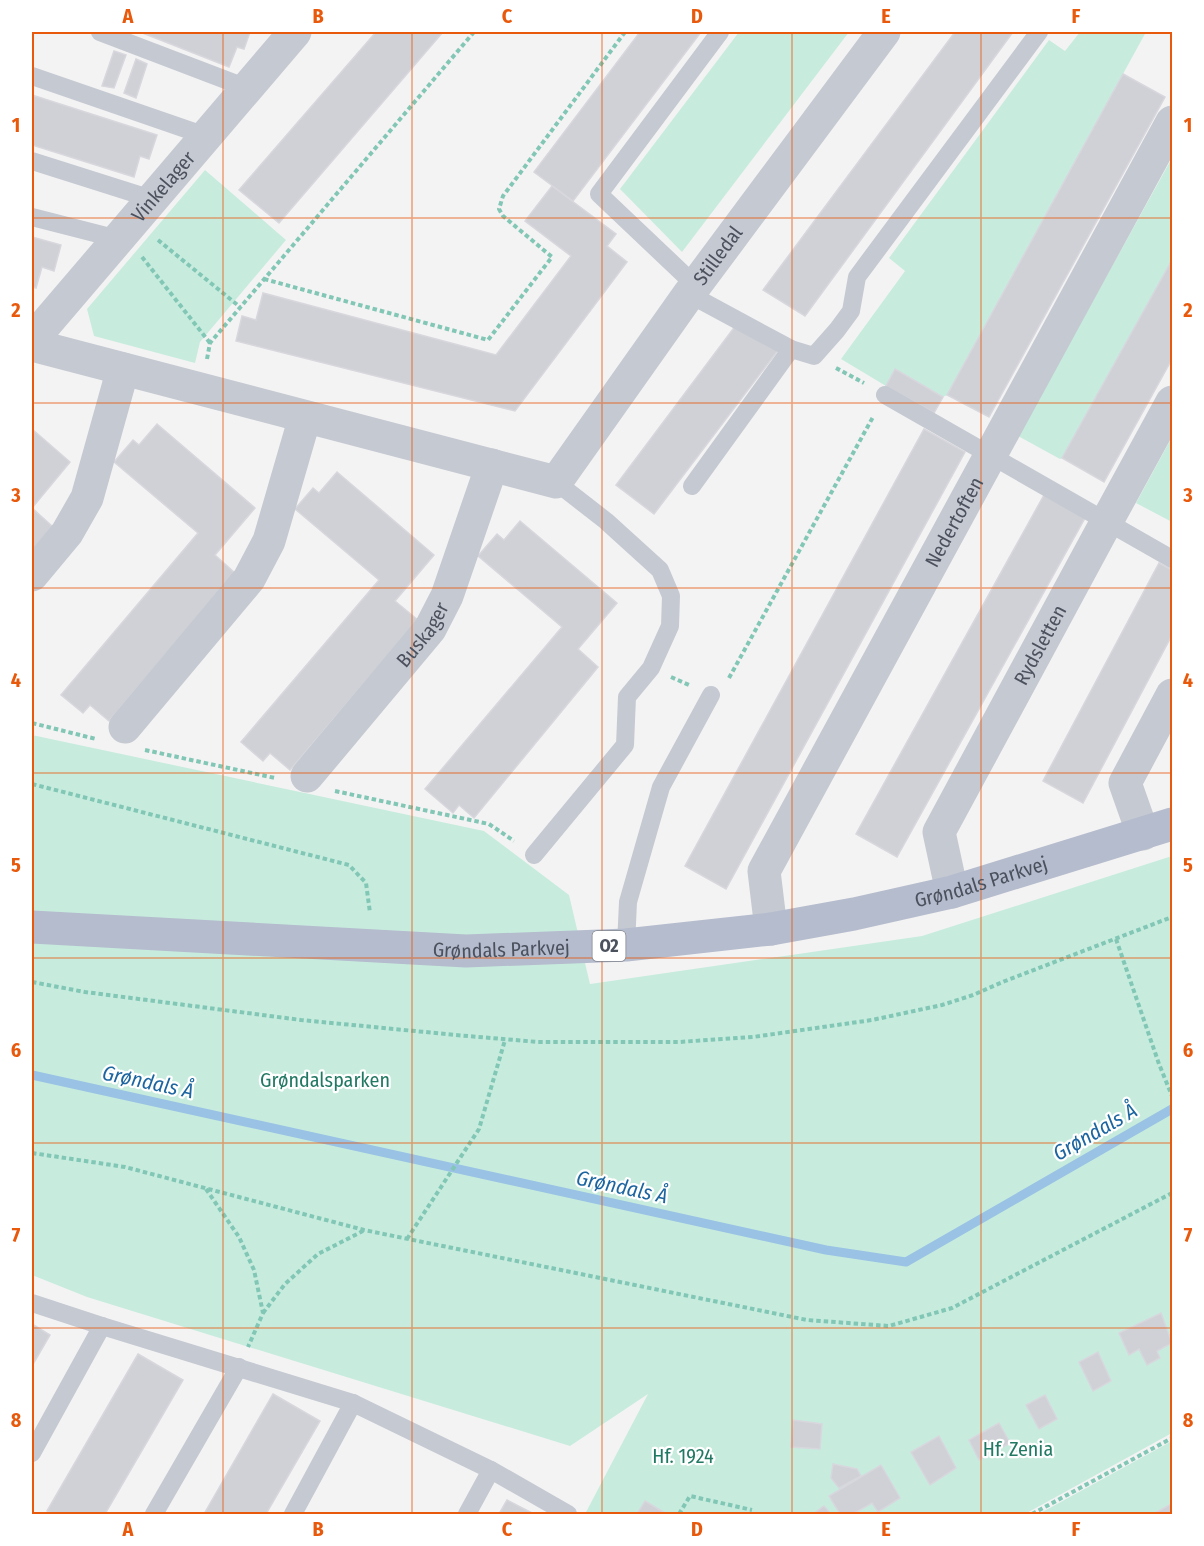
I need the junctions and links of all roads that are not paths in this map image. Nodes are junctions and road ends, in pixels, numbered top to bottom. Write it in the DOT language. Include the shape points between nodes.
graph roads {
  1 [pos="100,32"];
  2 [pos="295,32"];
  3 [pos="720,32"];
  4 [pos="884,32"];
  5 [pos="1039,32"];
  6 [pos="32,76"];
  7 [pos="247,88"];
  8 [pos="1173,122"];
  9 [pos="206,136"];
  10 [pos="32,161"];
  11 [pos="32,217"];
  12 [pos="132,223"];
  13 [pos="693,290"];
  14 [pos="32,340"];
  15 [pos="32,345"];
  16 [pos="791,349"];
  17 [pos="123,369"];
  18 [pos="885,395"];
  19 [pos="1173,402"];
  20 [pos="305,417"];
  21 [pos="991,455"];
  22 [pos="492,465"];
  23 [pos="556,482"];
  24 [pos="692,486"];
  25 [pos="1107,521"];
  26 [pos="1173,559"];
  27 [pos="32,575"];
  28 [pos="711,695"];
  29 [pos="1173,695"];
  30 [pos="125,727"];
  31 [pos="307,776"];
  32 [pos="1158,829"];
  33 [pos="534,855"];
  34 [pos="952,892"];
  35 [pos="32,927"];
  36 [pos="771,929"];
  37 [pos="627,945"];
  38 [pos="32,1303"];
  39 [pos="102,1326"];
  40 [pos="240,1367"];
  41 [pos="353,1403"];
  42 [pos="32,1453"];
  43 [pos="491,1470"];
  44 [pos="154,1515"];
  45 [pos="293,1515"];
  46 [pos="467,1515"];
  47 [pos="568,1515"];
  1 -- 7 [label="lane"];
  2 -- 7 [label="street, Vinkelager"];
  3 -- 13 [label="lane" via="599,194"];
  4 -- 13 [label="street, Stilledal"];
  5 -- 16 [label="lane" via="857,278 851,311 837,330 814,356"];
  6 -- 9 [label="lane"];
  7 -- 9 [label="street, Vinkelager"];
  8 -- 21 [label="street, Nedertoften"];
  9 -- 12 [label="street, Vinkelager"];
  10 -- 12 [label="lane"];
  11 -- 12 [label="lane"];
  12 -- 14 [label="street, Vinkelager"];
  13 -- 16 [label="lane"];
  13 -- 23 [label="street, Stilledal"];
  15 -- 17 [label="street"];
  16 -- 24 [label="lane"];
  17 -- 20 [label="street"];
  17 -- 27 [label="street" via="87,498 66,533"];
  18 -- 21 [label="lane"];
  19 -- 25 [label="street, Rydsletten"];
  20 -- 22 [label="street"];
  20 -- 30 [label="street" via="269,541 249,579"];
  21 -- 25 [label="lane"];
  21 -- 36 [label="street, Nedertoften" via="764,871"];
  22 -- 23 [label="street"];
  22 -- 31 [label="street, Buskager" via="447,596 430,630"];
  23 -- 33 [label="lane" via="660,570 670,596 670,626 651,668 627,697 625,745"];
  25 -- 26 [label="lane"];
  25 -- 34 [label="street, Rydsletten" via="939,832"];
  28 -- 37 [label="lane" via="661,787 628,902"];
  29 -- 32 [label="street" via="1125,783"];
  32 -- 34 [label="main road, Grøndals Parkvej / O2"];
  34 -- 36 [label="main road, Grøndals Parkvej / O2"];
  35 -- 37 [label="main road, Grøndals Parkvej / O2" via="466,951"];
  36 -- 37 [label="main road, Grøndals Parkvej / O2"];
  38 -- 39 [label="lane"];
  39 -- 40 [label="lane"];
  39 -- 42 [label="lane"];
  40 -- 41 [label="lane"];
  40 -- 44 [label="lane"];
  41 -- 43 [label="lane"];
  41 -- 45 [label="lane"];
  43 -- 46 [label="lane"];
  43 -- 47 [label="lane"];
}
